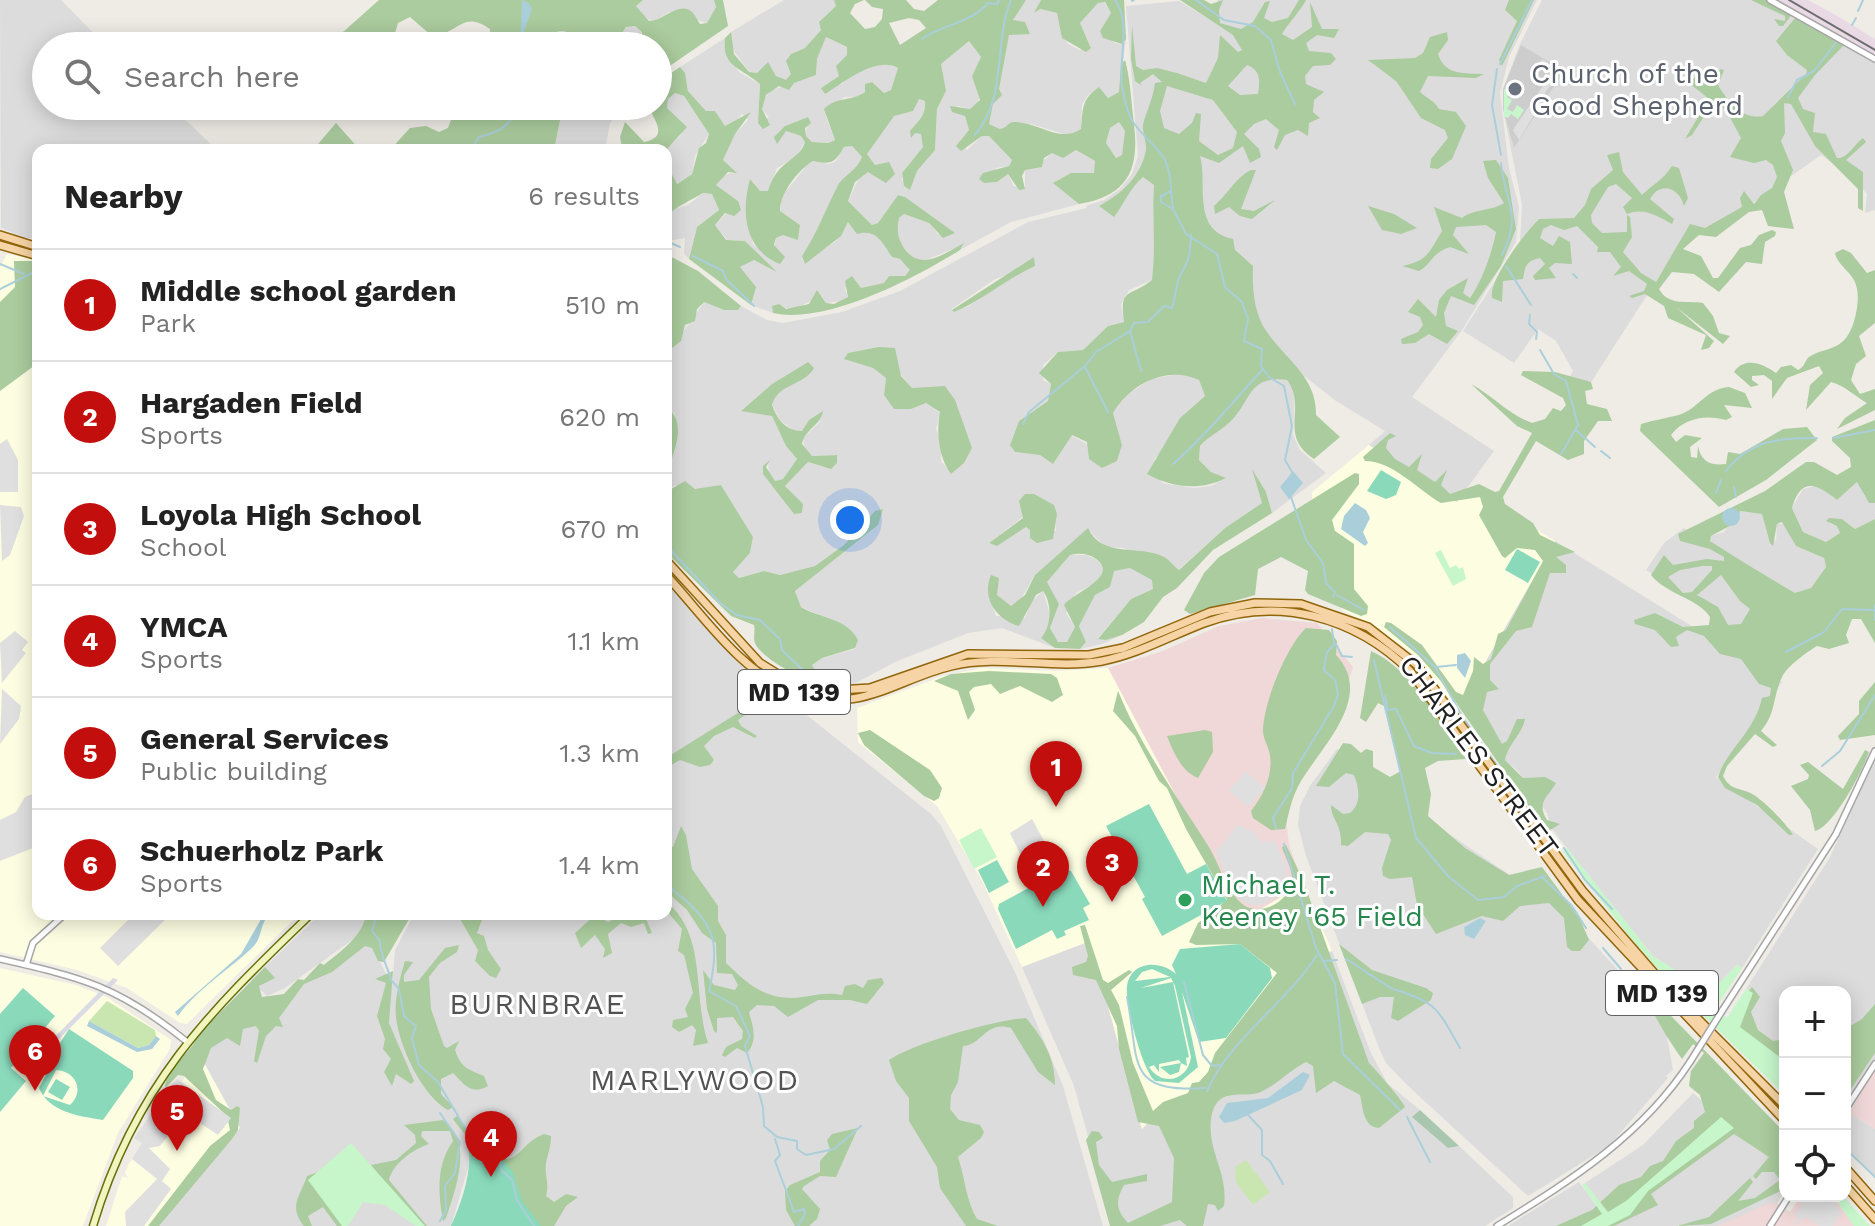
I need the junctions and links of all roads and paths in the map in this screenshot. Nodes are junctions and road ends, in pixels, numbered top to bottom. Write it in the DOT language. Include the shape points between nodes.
graph roads {
  1 [pos="1770,0"];
  2 [pos="1875,59"];
  3 [pos="0,240"];
  4 [pos="32,246"];
  5 [pos="32,253"];
  6 [pos="672,567"];
  7 [pos="672,582"];
  8 [pos="900,677"];
  9 [pos="802,686"];
  10 [pos="848,701"];
  11 [pos="1875,751"];
  12 [pos="58,920"];
  13 [pos="305,920"];
  14 [pos="0,959"];
  15 [pos="26,965"];
  16 [pos="186,1041"];
  17 [pos="1875,1064"];
  18 [pos="1779,1100"];
  19 [pos="1851,1101"];
  20 [pos="1779,1115"];
  21 [pos="1851,1174"];
  22 [pos="1851,1192"];
  23 [pos="1875,1201"];
  24 [pos="1785,1202"];
  25 [pos="1875,1219"];
  26 [pos="93,1226"];
  27 [pos="1497,1226"];
  28 [pos="1770,1226"];
  1 -- 2 [label="street"];
  3 -- 4 [label="main road"];
  3 -- 5 [label="main road"];
  6 -- 9 [label="main road, CHARLES STREET / MD 139" via="760,663"];
  7 -- 10 [label="main road, CHARLES STREET / MD 139" via="746,662 779,686"];
  8 -- 9 [label="main road, CHARLES STREET / MD 139" via="853,691"];
  8 -- 10 [label="main road"];
  8 -- 18 [label="main road, CHARLES STREET / MD 139" via="968,654 1076,656 1109,651 1210,612 1255,603 1317,607 1368,627 1420,668 1608,922"];
  9 -- 10 [label="main road"];
  10 -- 20 [label="main road, CHARLES STREET / MD 139" via="963,663 1102,661 1237,614 1285,610 1341,624 1374,641 1410,671 1578,900"];
  11 -- 27 [label="street, bridge" via="1831,842 1658,1106 1623,1142"];
  12 -- 15 [label="street" via="33,943"];
  13 -- 16 [label="main road"];
  14 -- 15 [label="street"];
  15 -- 16 [label="street" via="113,990"];
  16 -- 26 [label="main road" via="126,1134"];
  17 -- 19 [label="street"];
  21 -- 23 [label="main road"];
  22 -- 25 [label="main road"];
  24 -- 28 [label="street"];
}
